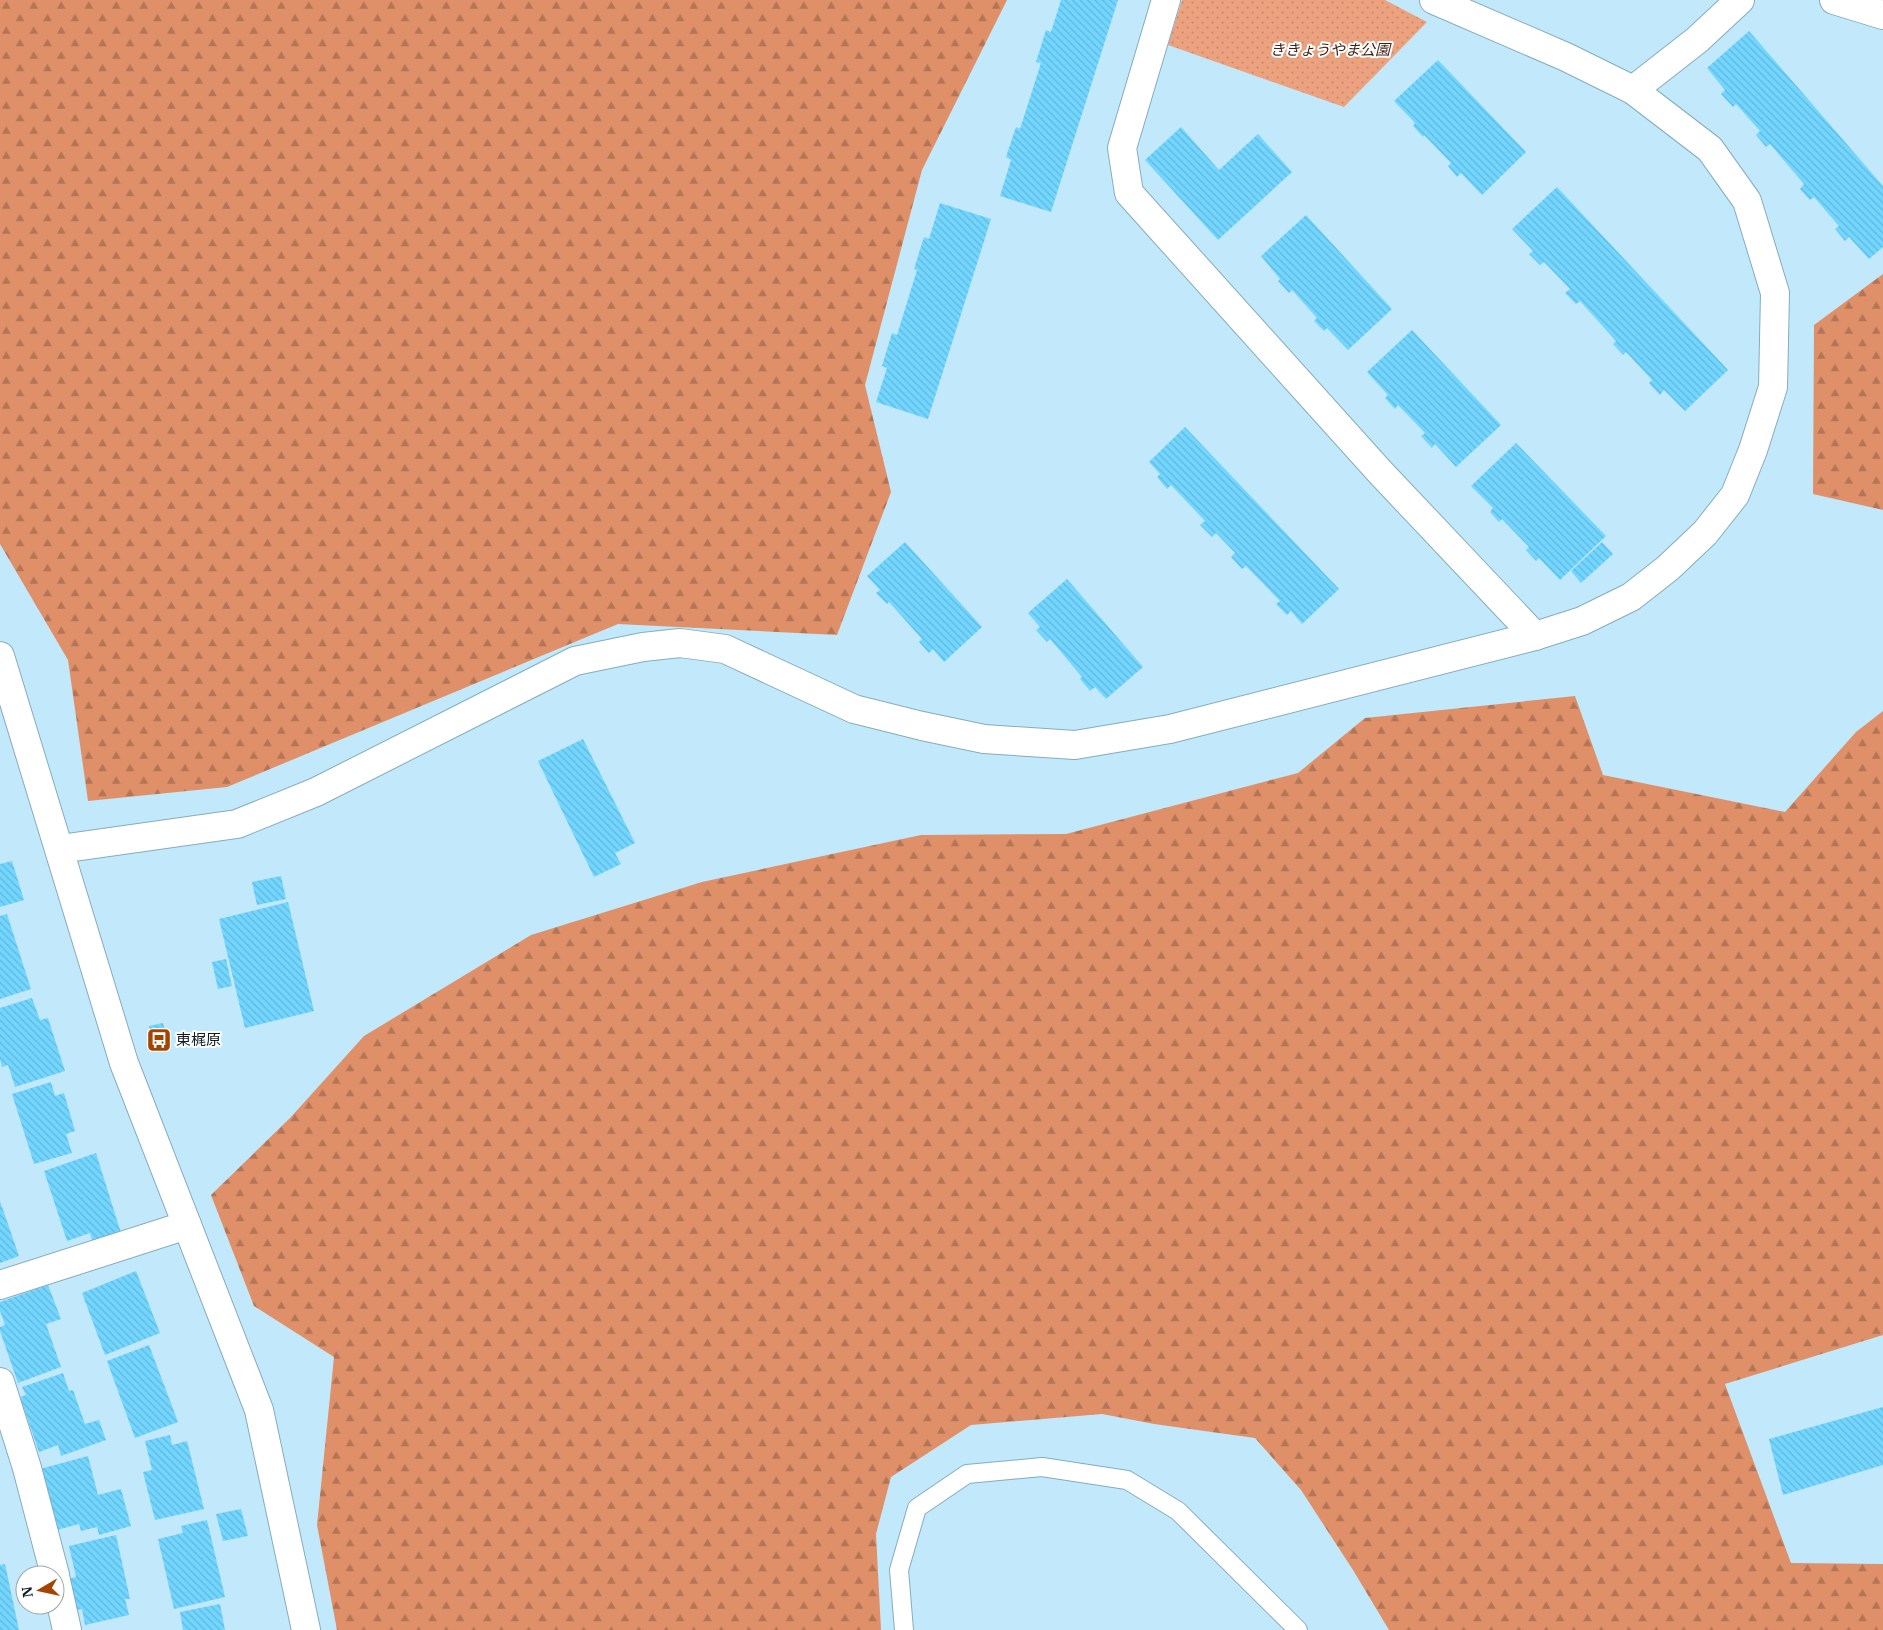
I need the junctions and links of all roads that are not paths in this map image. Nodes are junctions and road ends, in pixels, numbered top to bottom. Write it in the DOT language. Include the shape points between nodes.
graph roads {
  1 [pos="1166,0"];
  2 [pos="1434,0"];
  3 [pos="1740,0"];
  4 [pos="1834,0"];
  5 [pos="1476,9"];
  6 [pos="1883,15"];
  7 [pos="1633,90"];
  8 [pos="1536,636"];
  9 [pos="0,656"];
  10 [pos="60,849"];
  11 [pos="187,1225"];
  12 [pos="0,1285"];
  13 [pos="0,1382"];
  14 [pos="52,1565"];
  15 [pos="64,1615"];
  16 [pos="68,1630"];
  17 [pos="306,1630"];
  18 [pos="904,1630"];
  19 [pos="1298,1630"];
  1 -- 8 [label="street" via="1122,148 1129,193 1380,472"];
  2 -- 5 [label="street"];
  3 -- 7 [label="street" via="1697,40"];
  4 -- 6 [label="street"];
  5 -- 7 [label="street"];
  7 -- 8 [label="street" via="1710,149 1747,201 1775,293 1773,386 1735,496 1705,533 1632,597 1582,621"];
  8 -- 10 [label="street" via="1170,729 1075,746 984,739 854,709 725,649 680,643 643,647 575,662 316,792 237,824"];
  9 -- 10 [label="street"];
  10 -- 11 [label="street" via="124,1063"];
  11 -- 12 [label="street"];
  11 -- 17 [label="street" via="259,1410"];
  13 -- 14 [label="street"];
  15 -- 16 [label="street"];
  18 -- 19 [label="lane" via="899,1570 918,1508 967,1474 1042,1467 1127,1480 1178,1511"];
}
